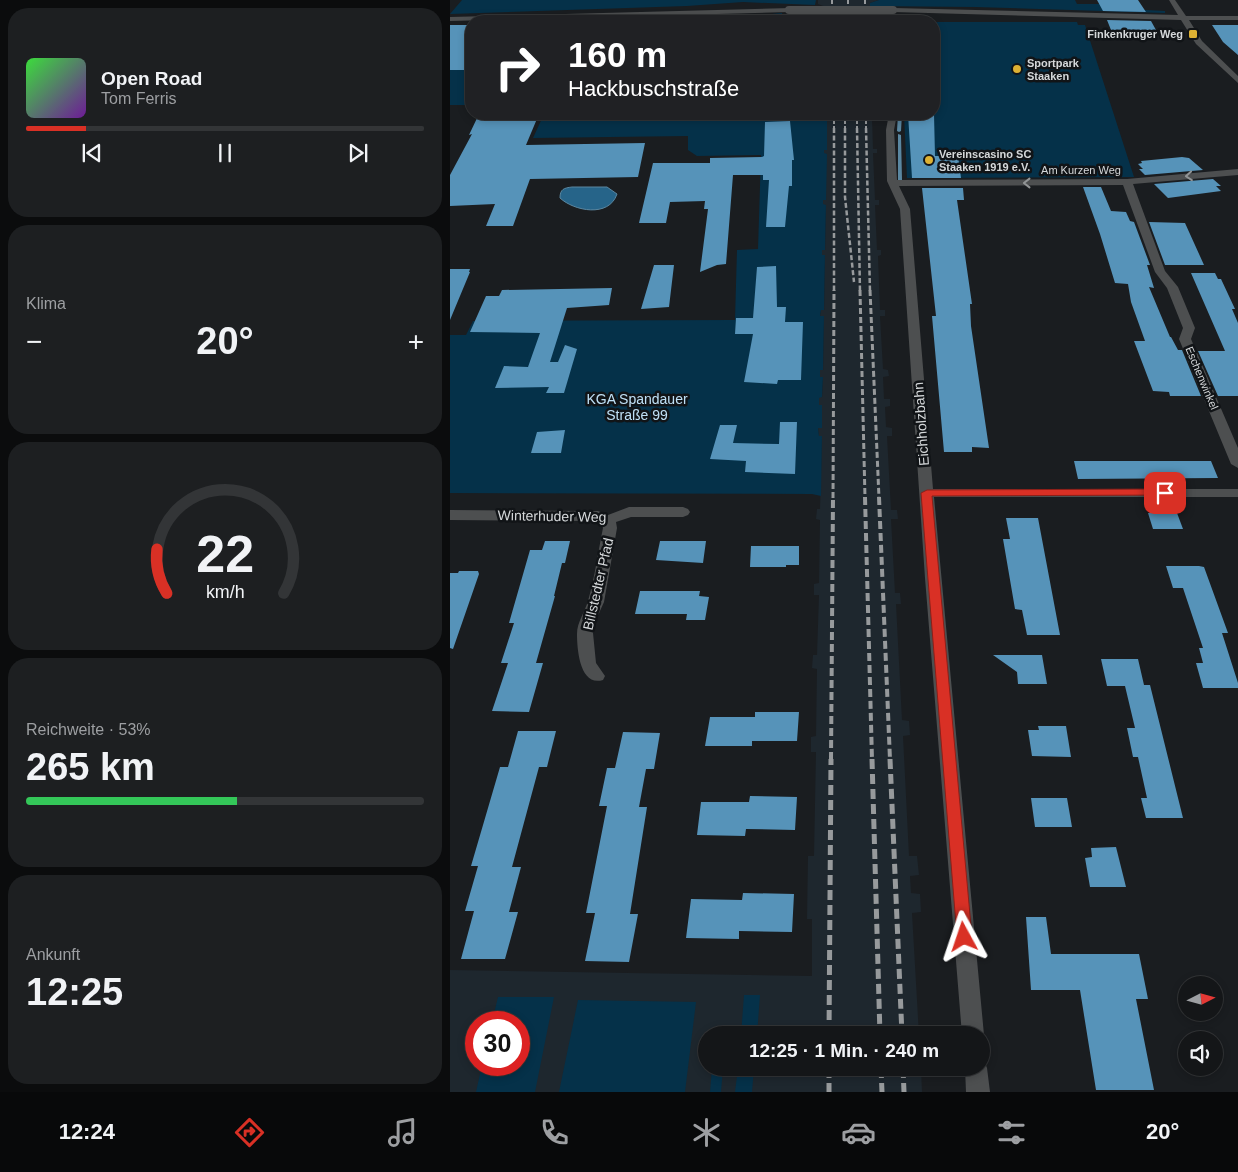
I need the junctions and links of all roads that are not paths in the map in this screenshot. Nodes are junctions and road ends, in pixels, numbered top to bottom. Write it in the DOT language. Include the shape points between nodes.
graph roads {
  1 [pos="1172,0"];
  2 [pos="908,10"];
  3 [pos="601,15"];
  4 [pos="907,15"];
  5 [pos="1183,18"];
  6 [pos="1238,18"];
  7 [pos="450,19"];
  8 [pos="465,19"];
  9 [pos="1238,81"];
  10 [pos="891,120"];
  11 [pos="1238,172"];
  12 [pos="1127,182"];
  13 [pos="894,183"];
  14 [pos="1238,464"];
  15 [pos="927,493"];
  16 [pos="1238,493"];
  17 [pos="683,512"];
  18 [pos="450,515"];
  19 [pos="608,520"];
  20 [pos="597,676"];
  21 [pos="972,1026"];
  22 [pos="977,1076"];
  23 [pos="978,1092"];
  1 -- 5 [label="street"];
  2 -- 3 [label="street, bridge"];
  2 -- 4 [label="street"];
  2 -- 5 [label="street"];
  5 -- 6 [label="street"];
  5 -- 9 [label="street" via="1199,42"];
  7 -- 8 [label="street, bridge"];
  10 -- 13 [label="street, Eichholzbahn"];
  11 -- 12 [label="street, Am Kurzen Weg, one-way"];
  12 -- 13 [label="street, Am Kurzen Weg, one-way"];
  12 -- 14 [label="street, Eschenwinkel" via="1160,272 1172,287 1185,320 1188,328 1185,338"];
  13 -- 15 [label="street, Eichholzbahn" via="905,209"];
  15 -- 16 [label="street"];
  15 -- 21 [label="street, Eichholzbahn"];
  17 -- 19 [label="street, Winterhuder Weg" via="629,512"];
  18 -- 19 [label="street, Winterhuder Weg" via="598,516"];
  19 -- 20 [label="street, Billstedter Pfad" via="610,528 596,602 585,633 588,664"];
  22 -- 23 [label="street"];
}
